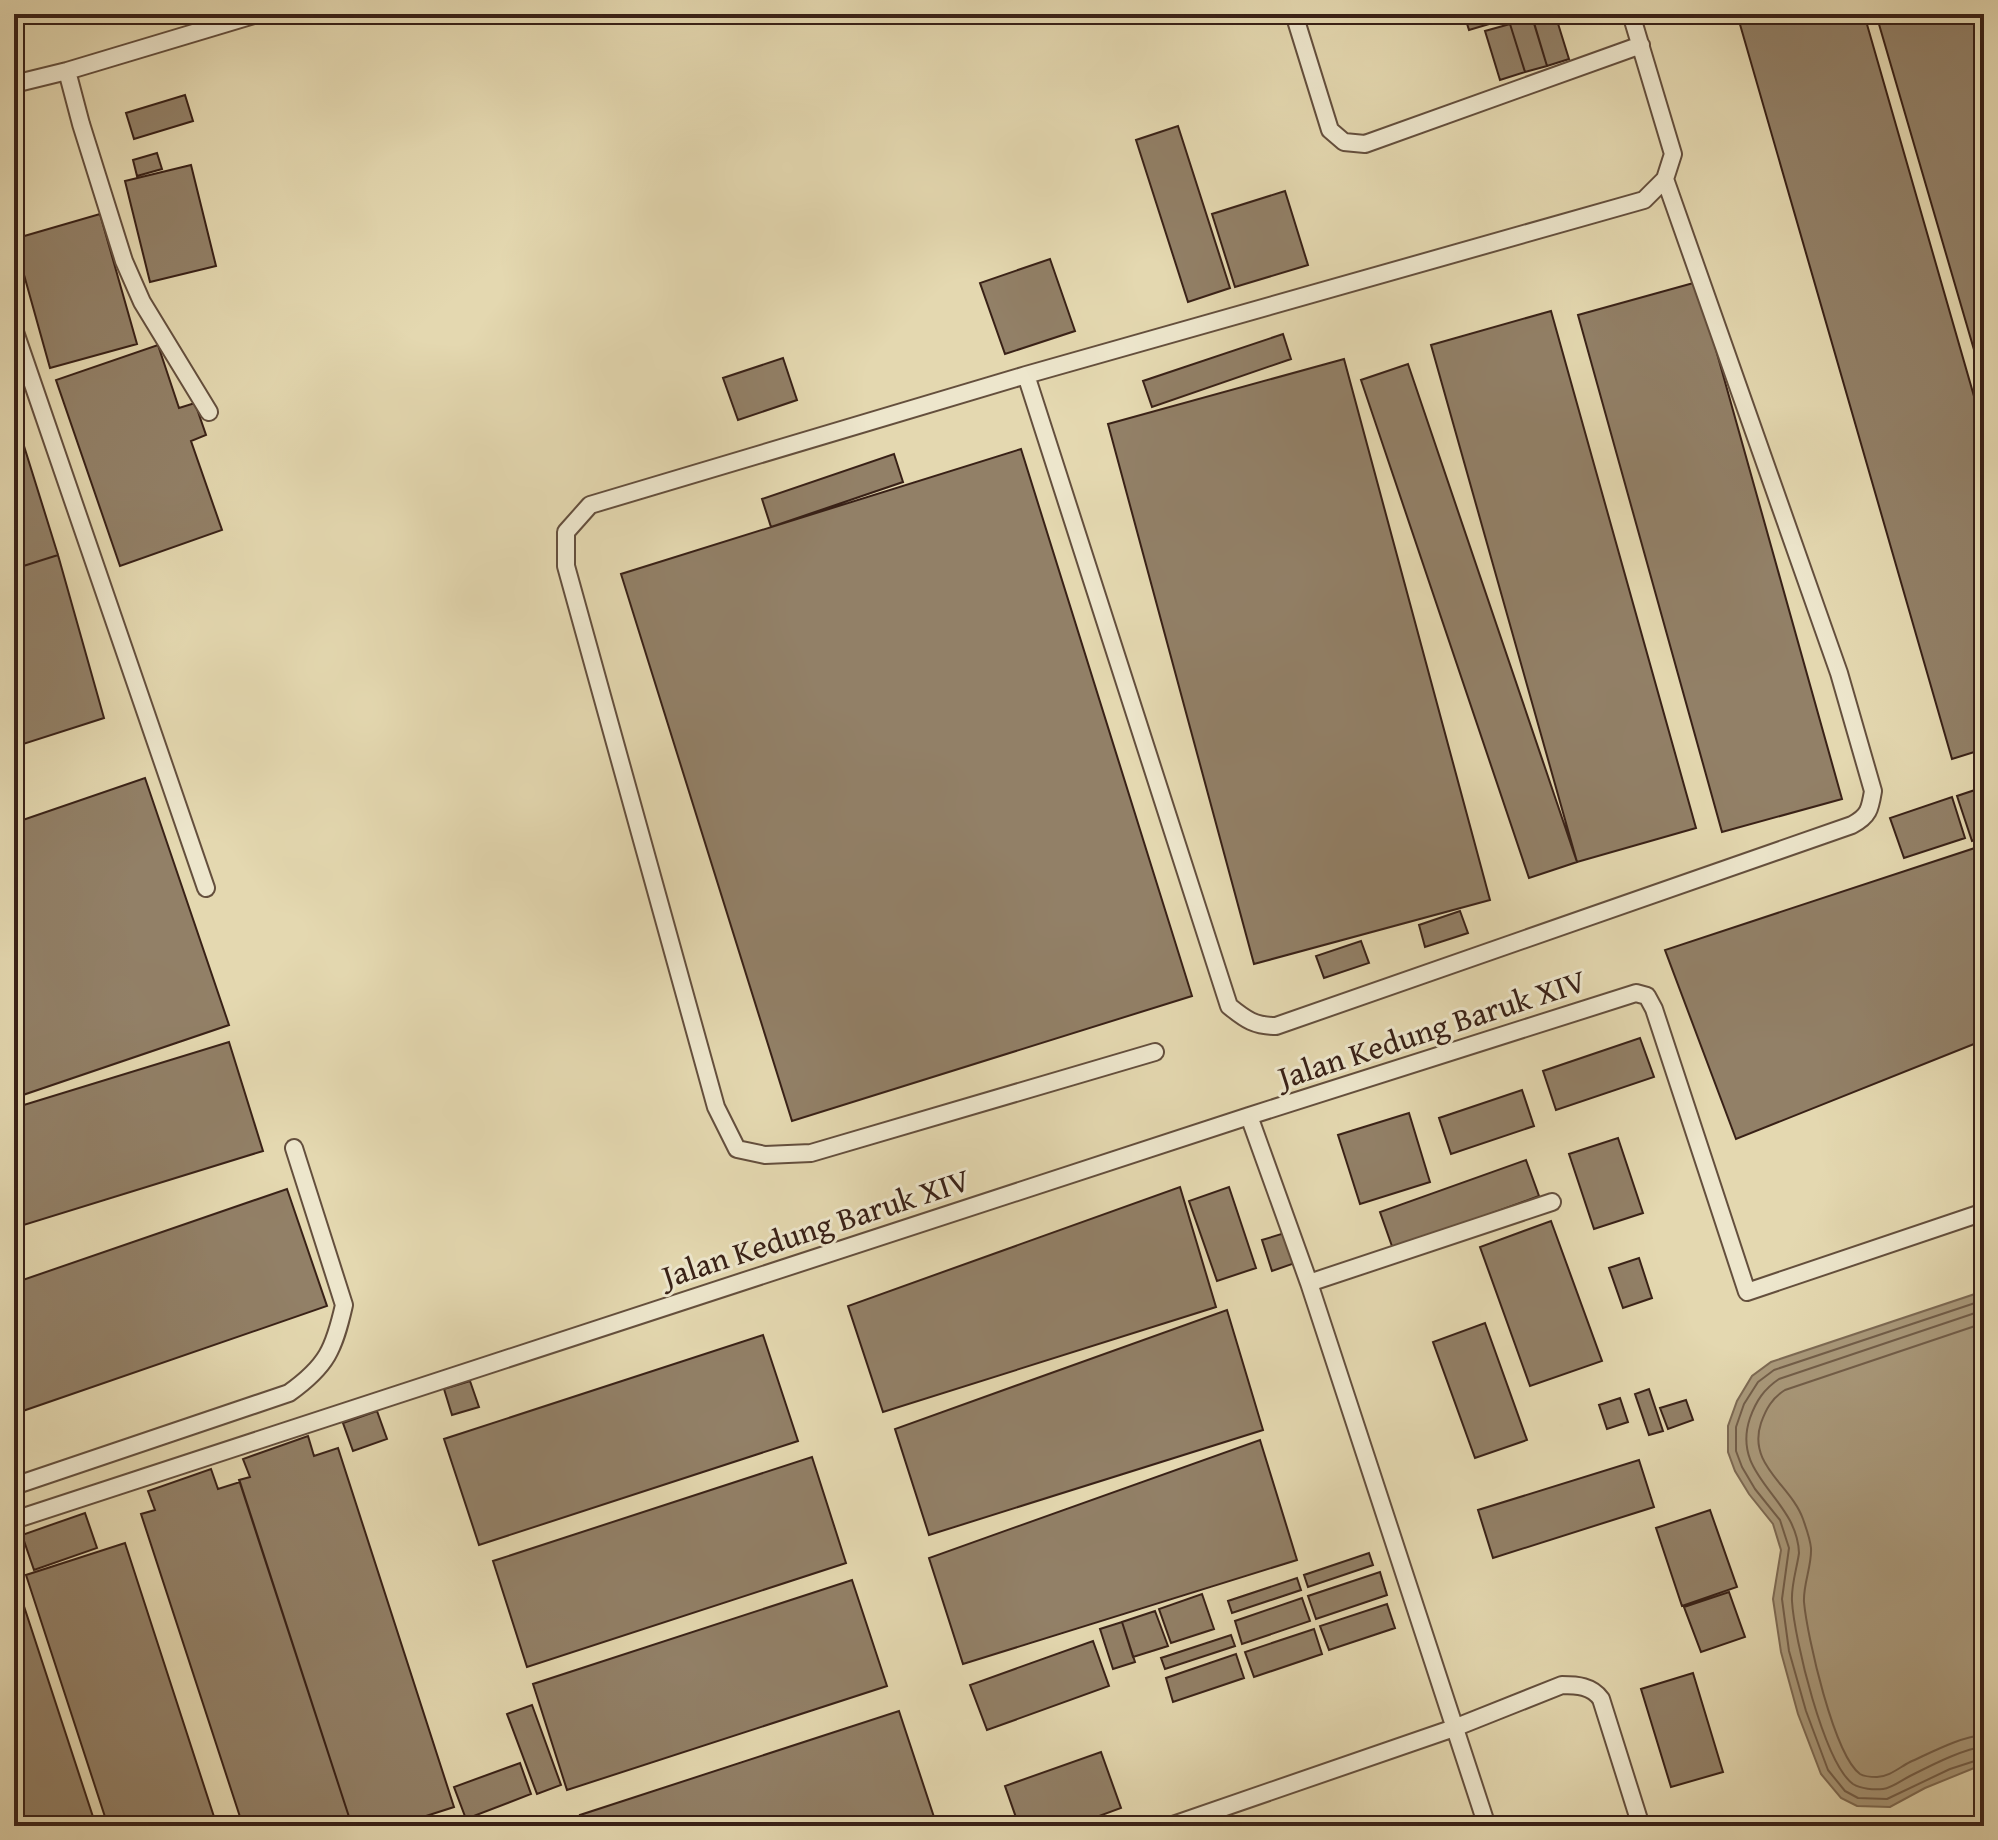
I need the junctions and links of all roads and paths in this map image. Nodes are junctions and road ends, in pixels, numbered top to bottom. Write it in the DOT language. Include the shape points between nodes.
graph roads {
  1 [pos="257,14"];
  2 [pos="1294,14"];
  3 [pos="1631,14"];
  4 [pos="1641,45"];
  5 [pos="67,71"];
  6 [pos="14,84"];
  7 [pos="1665,179"];
  8 [pos="14,329"];
  9 [pos="1026,375"];
  10 [pos="209,412"];
  11 [pos="206,888"];
  12 [pos="1155,1052"];
  13 [pos="1249,1116"];
  14 [pos="294,1148"];
  15 [pos="1552,1202"];
  16 [pos="1984,1212"];
  17 [pos="1309,1283"];
  18 [pos="14,1486"];
  19 [pos="14,1520"];
  20 [pos="1454,1728"];
  21 [pos="1170,1826"];
  22 [pos="1487,1826"];
  23 [pos="1641,1826"];
  1 -- 5 [label="lane"];
  2 -- 4 [label="lane" via="1330,130 1344,142 1365,144"];
  3 -- 4 [label="lane"];
  4 -- 7 [label="lane" via="1673,154"];
  5 -- 6 [label="lane"];
  5 -- 10 [label="lane" via="124,261 142,302"];
  7 -- 9 [label="lane" via="1644,200"];
  7 -- 9 [label="lane" via="1839,673 1873,791 1870,806 1852,825 1276,1026 1262,1026 1229,1006"];
  8 -- 11 [label="lane"];
  9 -- 12 [label="lane" via="590,505 566,532 566,566 716,1107 737,1149 765,1155 811,1153"];
  13 -- 16 [label="lane, Jalan Kedung Baruk XIV" via="1636,993 1647,996 1654,1009 1747,1292"];
  13 -- 17 [label="lane"];
  13 -- 19 [label="lane, Jalan Kedung Baruk XIV"];
  14 -- 18 [label="lane" via="344,1305 331,1351 311,1378 289,1393"];
  15 -- 17 [label="lane"];
  17 -- 20 [label="lane"];
  20 -- 21 [label="lane"];
  20 -- 22 [label="lane"];
  20 -- 23 [label="lane" via="1562,1685 1595,1691"];
}
